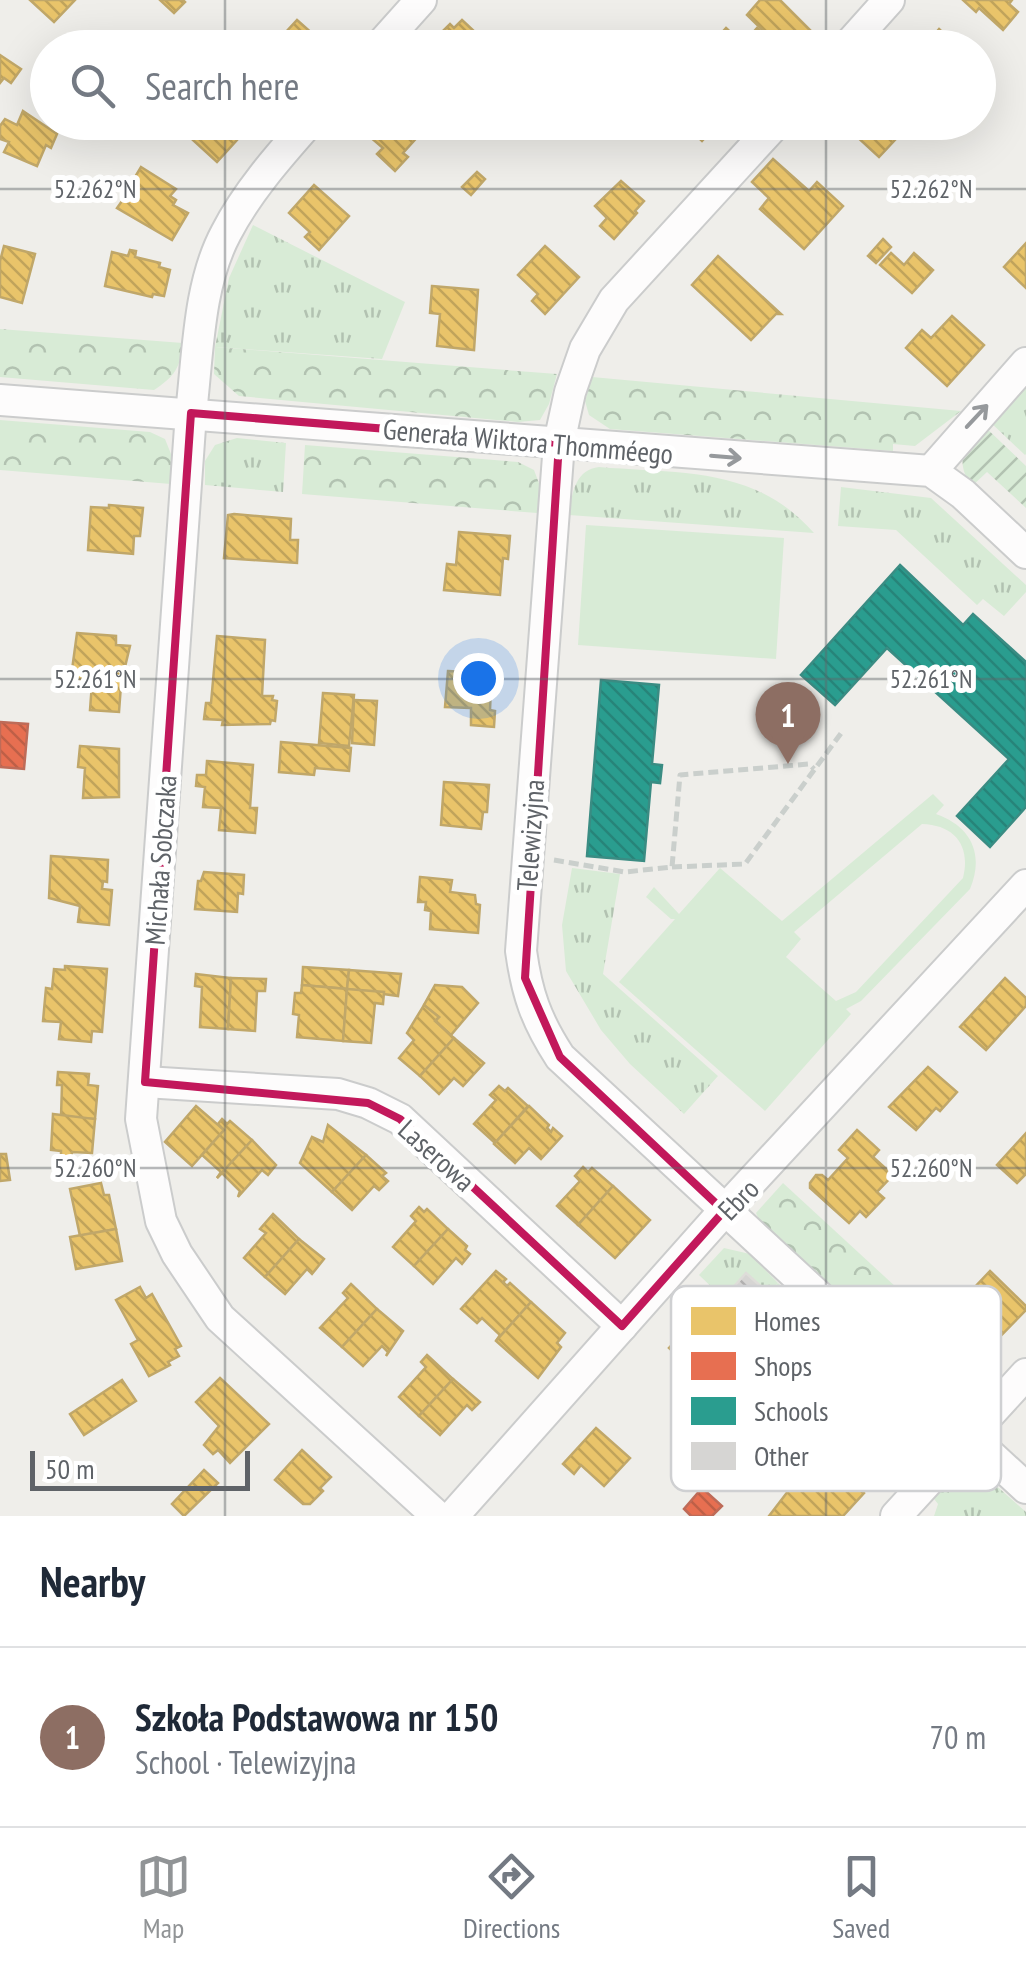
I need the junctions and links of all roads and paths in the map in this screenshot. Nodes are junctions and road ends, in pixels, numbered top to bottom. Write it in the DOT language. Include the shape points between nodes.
graph roads {
  1 [pos="422,0"];
  2 [pos="889,0"];
  3 [pos="394,30"];
  4 [pos="862,30"];
  5 [pos="294,140"];
  6 [pos="761,140"];
  7 [pos="1026,363"];
  8 [pos="0,400"];
  9 [pos="191,413"];
  10 [pos="559,444"];
  11 [pos="931,471"];
  12 [pos="1026,553"];
  13 [pos="842,732"];
  14 [pos="814,770"];
  15 [pos="540,858"];
  16 [pos="672,867"];
  17 [pos="1026,885"];
  18 [pos="145,1082"];
  19 [pos="724,1212"];
  20 [pos="805,1286"];
  21 [pos="622,1326"];
  22 [pos="1026,1374"];
  23 [pos="1001,1402"];
  24 [pos="919,1491"];
  25 [pos="437,1516"];
  26 [pos="453,1516"];
  27 [pos="896,1516"];
  1 -- 3 [label="street"];
  2 -- 4 [label="street"];
  5 -- 9 [label="street, Michała Sobczaka" via="224,234 202,318"];
  6 -- 10 [label="street, Telewizyjna" via="614,300 585,350"];
  11 -- 7 [label="street, one-way"];
  8 -- 9 [label="street, Generała Wiktora Thomméego"];
  9 -- 10 [label="street, Generała Wiktora Thomméego"];
  9 -- 18 [label="street, Michała Sobczaka"];
  10 -- 11 [label="street, Generała Wiktora Thomméego, one-way"];
  10 -- 19 [label="street, Telewizyjna" via="521,951 525,978 532,1007 560,1057"];
  11 -- 12 [label="street"];
  13 -- 14 [label="path"];
  14 -- 16 [label="path" via="745,864"];
  14 -- 16 [label="path" via="809,764 680,775"];
  15 -- 16 [label="path" via="625,872"];
  17 -- 19 [label="street, Ebro"];
  18 -- 21 [label="street, Laserowa" via="338,1094 400,1119"];
  18 -- 25 [label="street, Michała Sobczaka" via="141,1119 161,1221 198,1286 220,1318"];
  19 -- 20 [label="street, Telewizyjna"];
  19 -- 21 [label="street, Ebro"];
  21 -- 26 [label="street, Ebro"];
  22 -- 23 [label="street"];
  24 -- 27 [label="street"];
}
